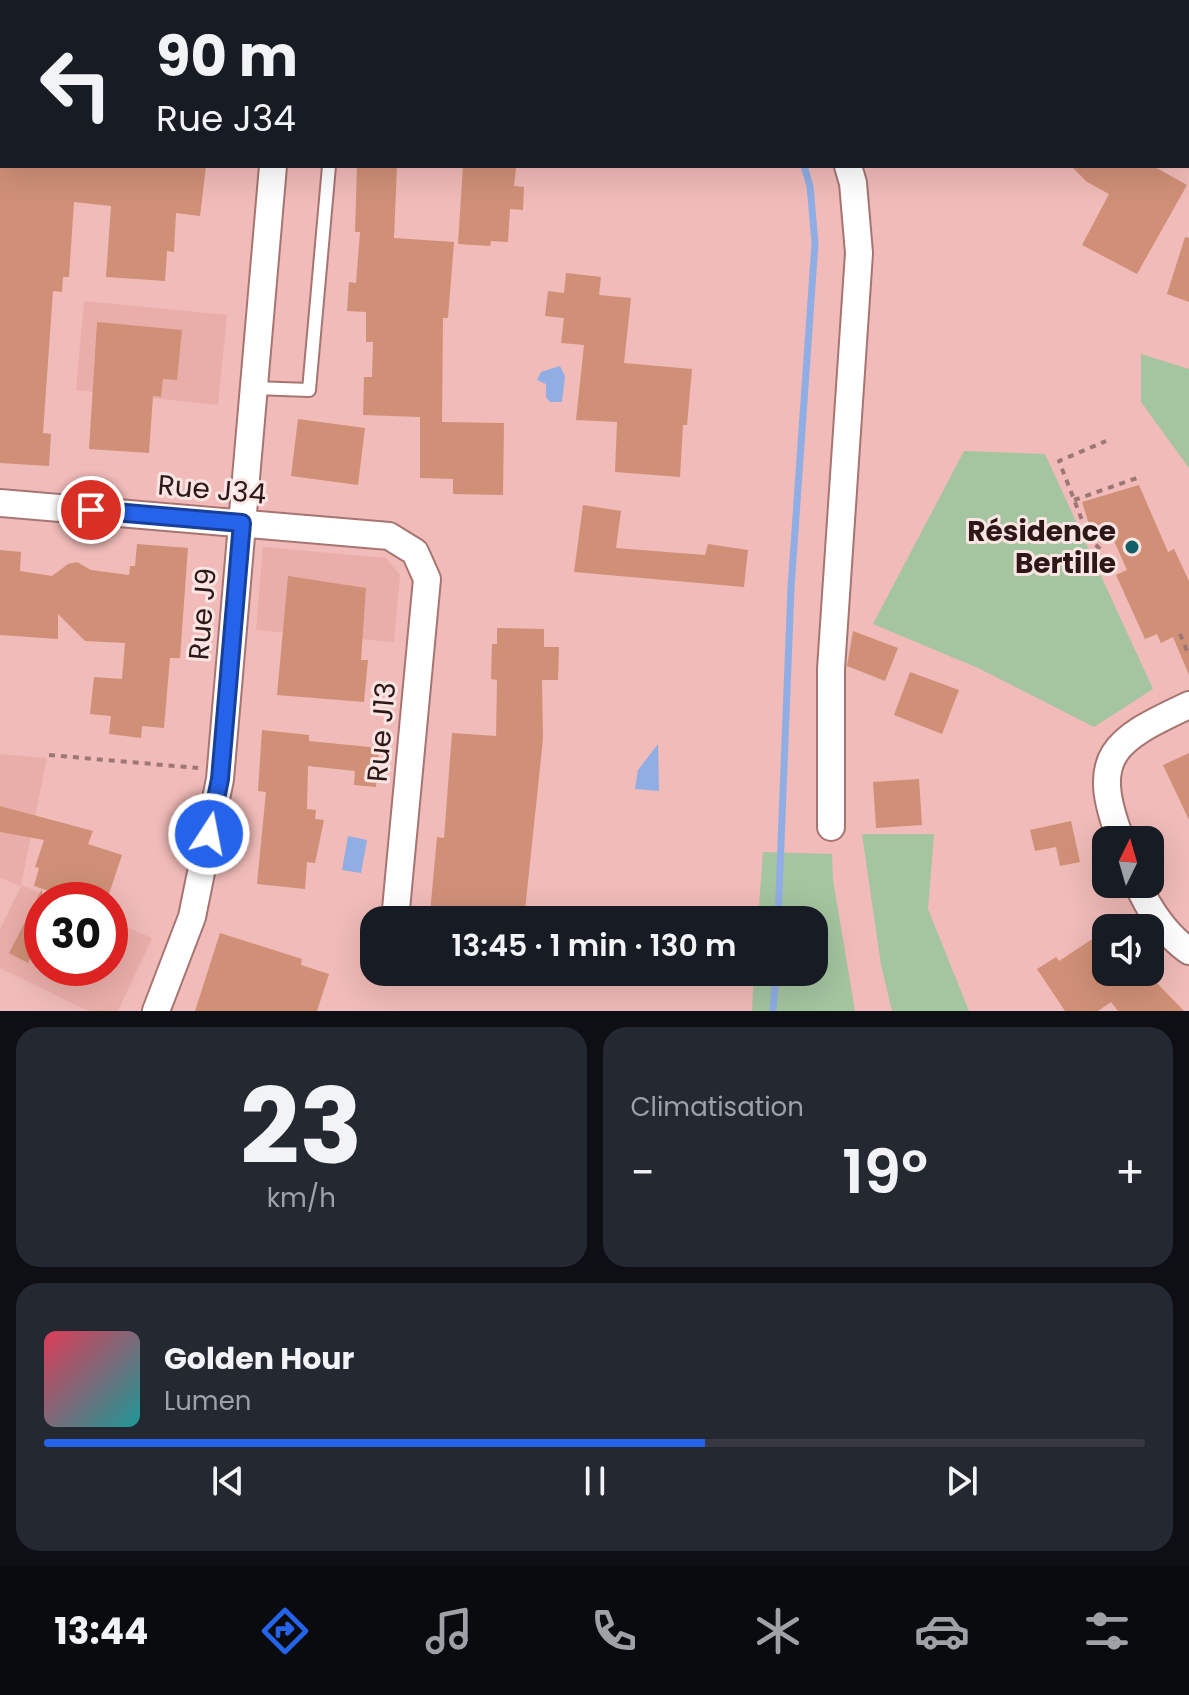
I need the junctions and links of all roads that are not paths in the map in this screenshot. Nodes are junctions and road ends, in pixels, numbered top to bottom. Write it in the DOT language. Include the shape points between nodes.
graph roads {
  1 [pos="273,168"];
  2 [pos="329,168"];
  3 [pos="849,168"];
  4 [pos="253,388"];
  5 [pos="0,503"];
  6 [pos="242,523"];
  7 [pos="415,552"];
  8 [pos="1189,705"];
  9 [pos="1117,826"];
  10 [pos="831,827"];
  11 [pos="1144,898"];
  12 [pos="396,906"];
  13 [pos="1189,951"];
  14 [pos="156,1011"];
  1 -- 4 [label="street, Rue J9"];
  2 -- 4 [label="lane" via="309,390"];
  3 -- 10 [label="street" via="859,253 831,669"];
  4 -- 6 [label="street, Rue J9"];
  5 -- 6 [label="street, Rue J34"];
  6 -- 7 [label="street, Rue J34" via="389,536"];
  6 -- 14 [label="street, Rue J9" via="221,770 192,917"];
  7 -- 12 [label="street, Rue J13" via="427,579"];
  8 -- 9 [label="street" via="1123,742 1109,763 1104,785"];
  11 -- 13 [label="street" via="1176,942"];
}
